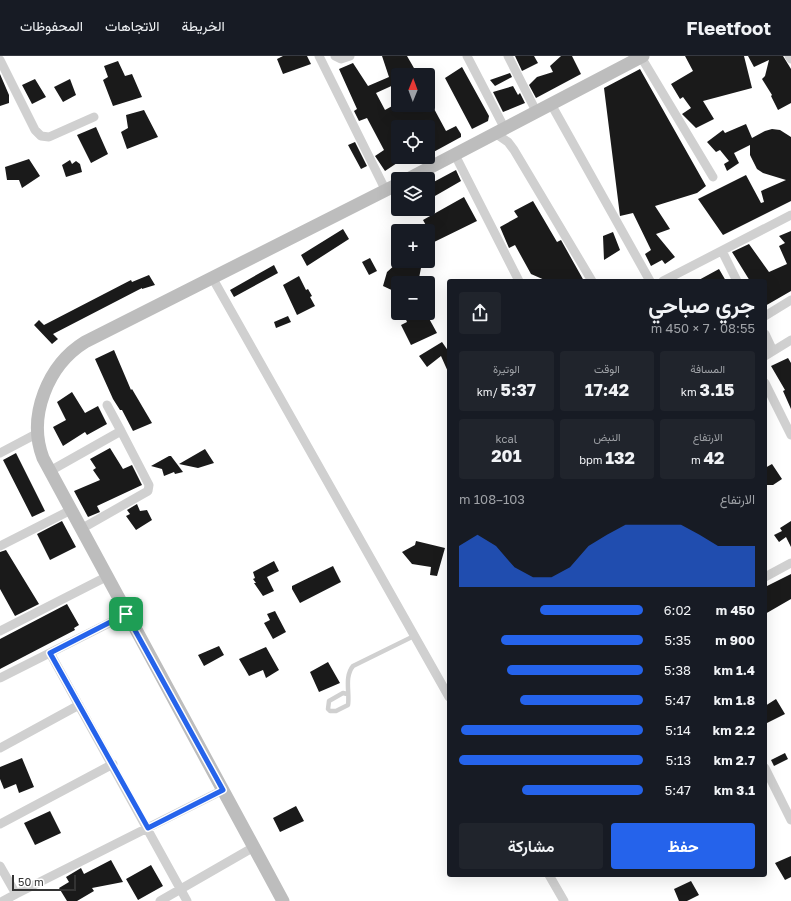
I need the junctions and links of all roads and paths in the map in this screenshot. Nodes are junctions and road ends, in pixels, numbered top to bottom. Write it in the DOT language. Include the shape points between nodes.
graph roads {
  1 [pos="319,56"];
  2 [pos="335,56"];
  3 [pos="350,56"];
  4 [pos="467,56"];
  5 [pos="508,56"];
  6 [pos="789,56"];
  7 [pos="642,57"];
  8 [pos="791,59"];
  9 [pos="0,60"];
  10 [pos="551,104"];
  11 [pos="536,111"];
  12 [pos="94,117"];
  13 [pos="500,131"];
  14 [pos="455,154"];
  15 [pos="421,172"];
  16 [pos="713,177"];
  17 [pos="391,188"];
  18 [pos="386,191"];
  19 [pos="791,215"];
  20 [pos="722,251"];
  21 [pos="213,279"];
  22 [pos="518,279"];
  23 [pos="591,279"];
  24 [pos="649,279"];
  25 [pos="667,279"];
  26 [pos="736,279"];
  27 [pos="791,300"];
  28 [pos="767,315"];
  29 [pos="767,338"];
  30 [pos="791,340"];
  31 [pos="773,351"];
  32 [pos="767,355"];
  33 [pos="767,387"];
  34 [pos="107,405"];
  35 [pos="121,431"];
  36 [pos="38,433"];
  37 [pos="791,435"];
  38 [pos="0,453"];
  39 [pos="50,471"];
  40 [pos="71,510"];
  41 [pos="82,529"];
  42 [pos="0,546"];
  43 [pos="791,562"];
  44 [pos="767,576"];
  45 [pos="106,577"];
  46 [pos="126,614"];
  47 [pos="0,631"];
  48 [pos="414,636"];
  49 [pos="50,653"];
  50 [pos="0,678"];
  51 [pos="347,694"];
  52 [pos="447,694"];
  53 [pos="80,705"];
  54 [pos="0,748"];
  55 [pos="113,764"];
  56 [pos="767,772"];
  57 [pos="223,790"];
  58 [pos="791,820"];
  59 [pos="0,824"];
  60 [pos="148,828"];
  61 [pos="254,847"];
  62 [pos="0,866"];
  63 [pos="550,877"];
  64 [pos="182,890"];
  65 [pos="16,894"];
  66 [pos="4,901"];
  67 [pos="160,901"];
  68 [pos="187,901"];
  69 [pos="283,901"];
  70 [pos="564,901"];
  1 -- 18 [label="street"];
  2 -- 3 [label="street" via="341,59"];
  4 -- 13 [label="street"];
  5 -- 11 [label="street"];
  6 -- 8 [label="street"];
  7 -- 10 [label="street"];
  7 -- 16 [label="street"];
  9 -- 12 [label="street" via="39,135 47,137"];
  10 -- 11 [label="street"];
  10 -- 24 [label="street"];
  11 -- 13 [label="street"];
  13 -- 14 [label="street"];
  13 -- 23 [label="street"];
  14 -- 15 [label="street"];
  14 -- 22 [label="street"];
  17 -- 18 [label="street"];
  18 -- 21 [label="street"];
  19 -- 20 [label="street"];
  20 -- 25 [label="street"];
  20 -- 26 [label="street"];
  21 -- 36 [label="street" via="72,350 54,370 45,390 41,402"];
  21 -- 48 [label="street"];
  27 -- 28 [label="street"];
  29 -- 31 [label="street"];
  30 -- 31 [label="street"];
  31 -- 32 [label="street"];
  33 -- 37 [label="street"];
  34 -- 35 [label="street"];
  35 -- 39 [label="street"];
  35 -- 41 [label="street" via="149,485 148,491"];
  36 -- 38 [label="street"];
  36 -- 39 [label="street" via="41,454"];
  39 -- 40 [label="street"];
  40 -- 41 [label="street"];
  40 -- 42 [label="street"];
  41 -- 45 [label="street"];
  43 -- 44 [label="street"];
  45 -- 46 [label="street"];
  45 -- 47 [label="street"];
  46 -- 49 [label="street"];
  46 -- 57 [label="street"];
  48 -- 51 [label="lane" via="353,666 350,670"];
  48 -- 52 [label="street"];
  49 -- 50 [label="street"];
  49 -- 53 [label="street"];
  51 -- 51 [label="lane" via="348,704 336,711 328,709 329,700 343,693"];
  53 -- 54 [label="street"];
  53 -- 55 [label="street"];
  55 -- 59 [label="street"];
  55 -- 60 [label="street"];
  56 -- 58 [label="street"];
  57 -- 60 [label="street"];
  57 -- 61 [label="street"];
  60 -- 64 [label="street"];
  60 -- 65 [label="street"];
  61 -- 64 [label="street"];
  61 -- 69 [label="street"];
  62 -- 65 [label="street"];
  63 -- 70 [label="street"];
  64 -- 67 [label="street"];
  64 -- 68 [label="street"];
  65 -- 66 [label="street"];
}
